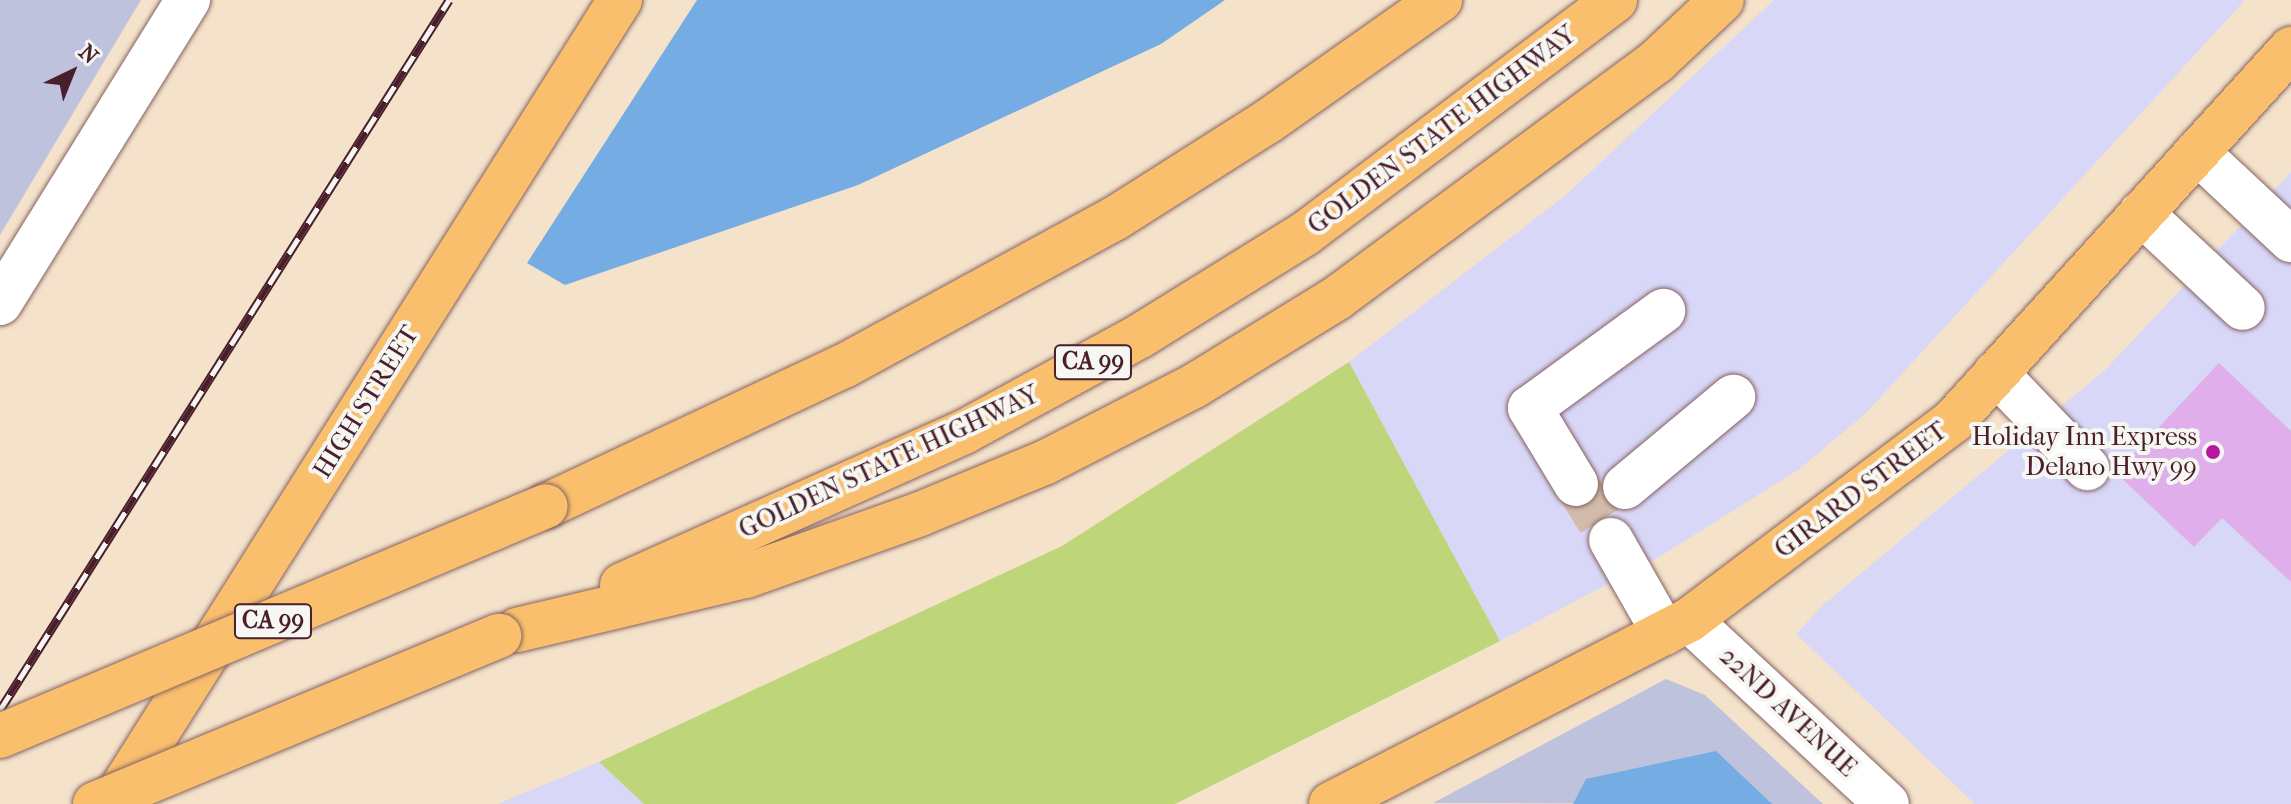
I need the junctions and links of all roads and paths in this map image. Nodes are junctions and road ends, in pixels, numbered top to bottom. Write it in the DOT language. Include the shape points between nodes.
graph roads {
  1 [pos="188,0"];
  2 [pos="620,0"];
  3 [pos="1440,0"];
  4 [pos="1615,0"];
  5 [pos="1722,0"];
  6 [pos="2291,49"];
  7 [pos="2197,152"];
  8 [pos="2141,213"];
  9 [pos="2291,240"];
  10 [pos="0,303"];
  11 [pos="2243,308"];
  12 [pos="1663,311"];
  13 [pos="1996,373"];
  14 [pos="1733,397"];
  15 [pos="2087,468"];
  16 [pos="1576,484"];
  17 [pos="1625,487"];
  18 [pos="1611,540"];
  19 [pos="1676,627"];
  20 [pos="508,633"];
  21 [pos="0,736"];
  22 [pos="95,804"];
  23 [pos="112,804"];
  24 [pos="1331,804"];
  25 [pos="1887,804"];
  1 -- 10 [label="street"];
  2 -- 23 [label="main road, HIGH STREET"];
  3 -- 21 [label="main road, CA 99, bridge" via="1267,122 1114,219 844,366 546,506"];
  4 -- 20 [label="main road, GOLDEN STATE HIGHWAY / CA 99" via="1306,233 1140,336 964,432"];
  5 -- 20 [label="main road" via="1657,61 1349,289 1194,386 1046,462 906,519 746,576"];
  6 -- 7 [label="main road, GIRARD STREET"];
  7 -- 8 [label="main road, GIRARD STREET"];
  7 -- 9 [label="street"];
  8 -- 11 [label="street"];
  8 -- 13 [label="main road, GIRARD STREET"];
  12 -- 16 [label="street" via="1530,408"];
  13 -- 15 [label="street"];
  13 -- 19 [label="main road, GIRARD STREET" via="1953,421"];
  14 -- 17 [label="street"];
  18 -- 19 [label="street, 22ND AVENUE"];
  19 -- 24 [label="main road, GIRARD STREET"];
  19 -- 25 [label="street, 22ND AVENUE"];
  20 -- 22 [label="main road, GOLDEN STATE HIGHWAY / CA 99, bridge"];
}
